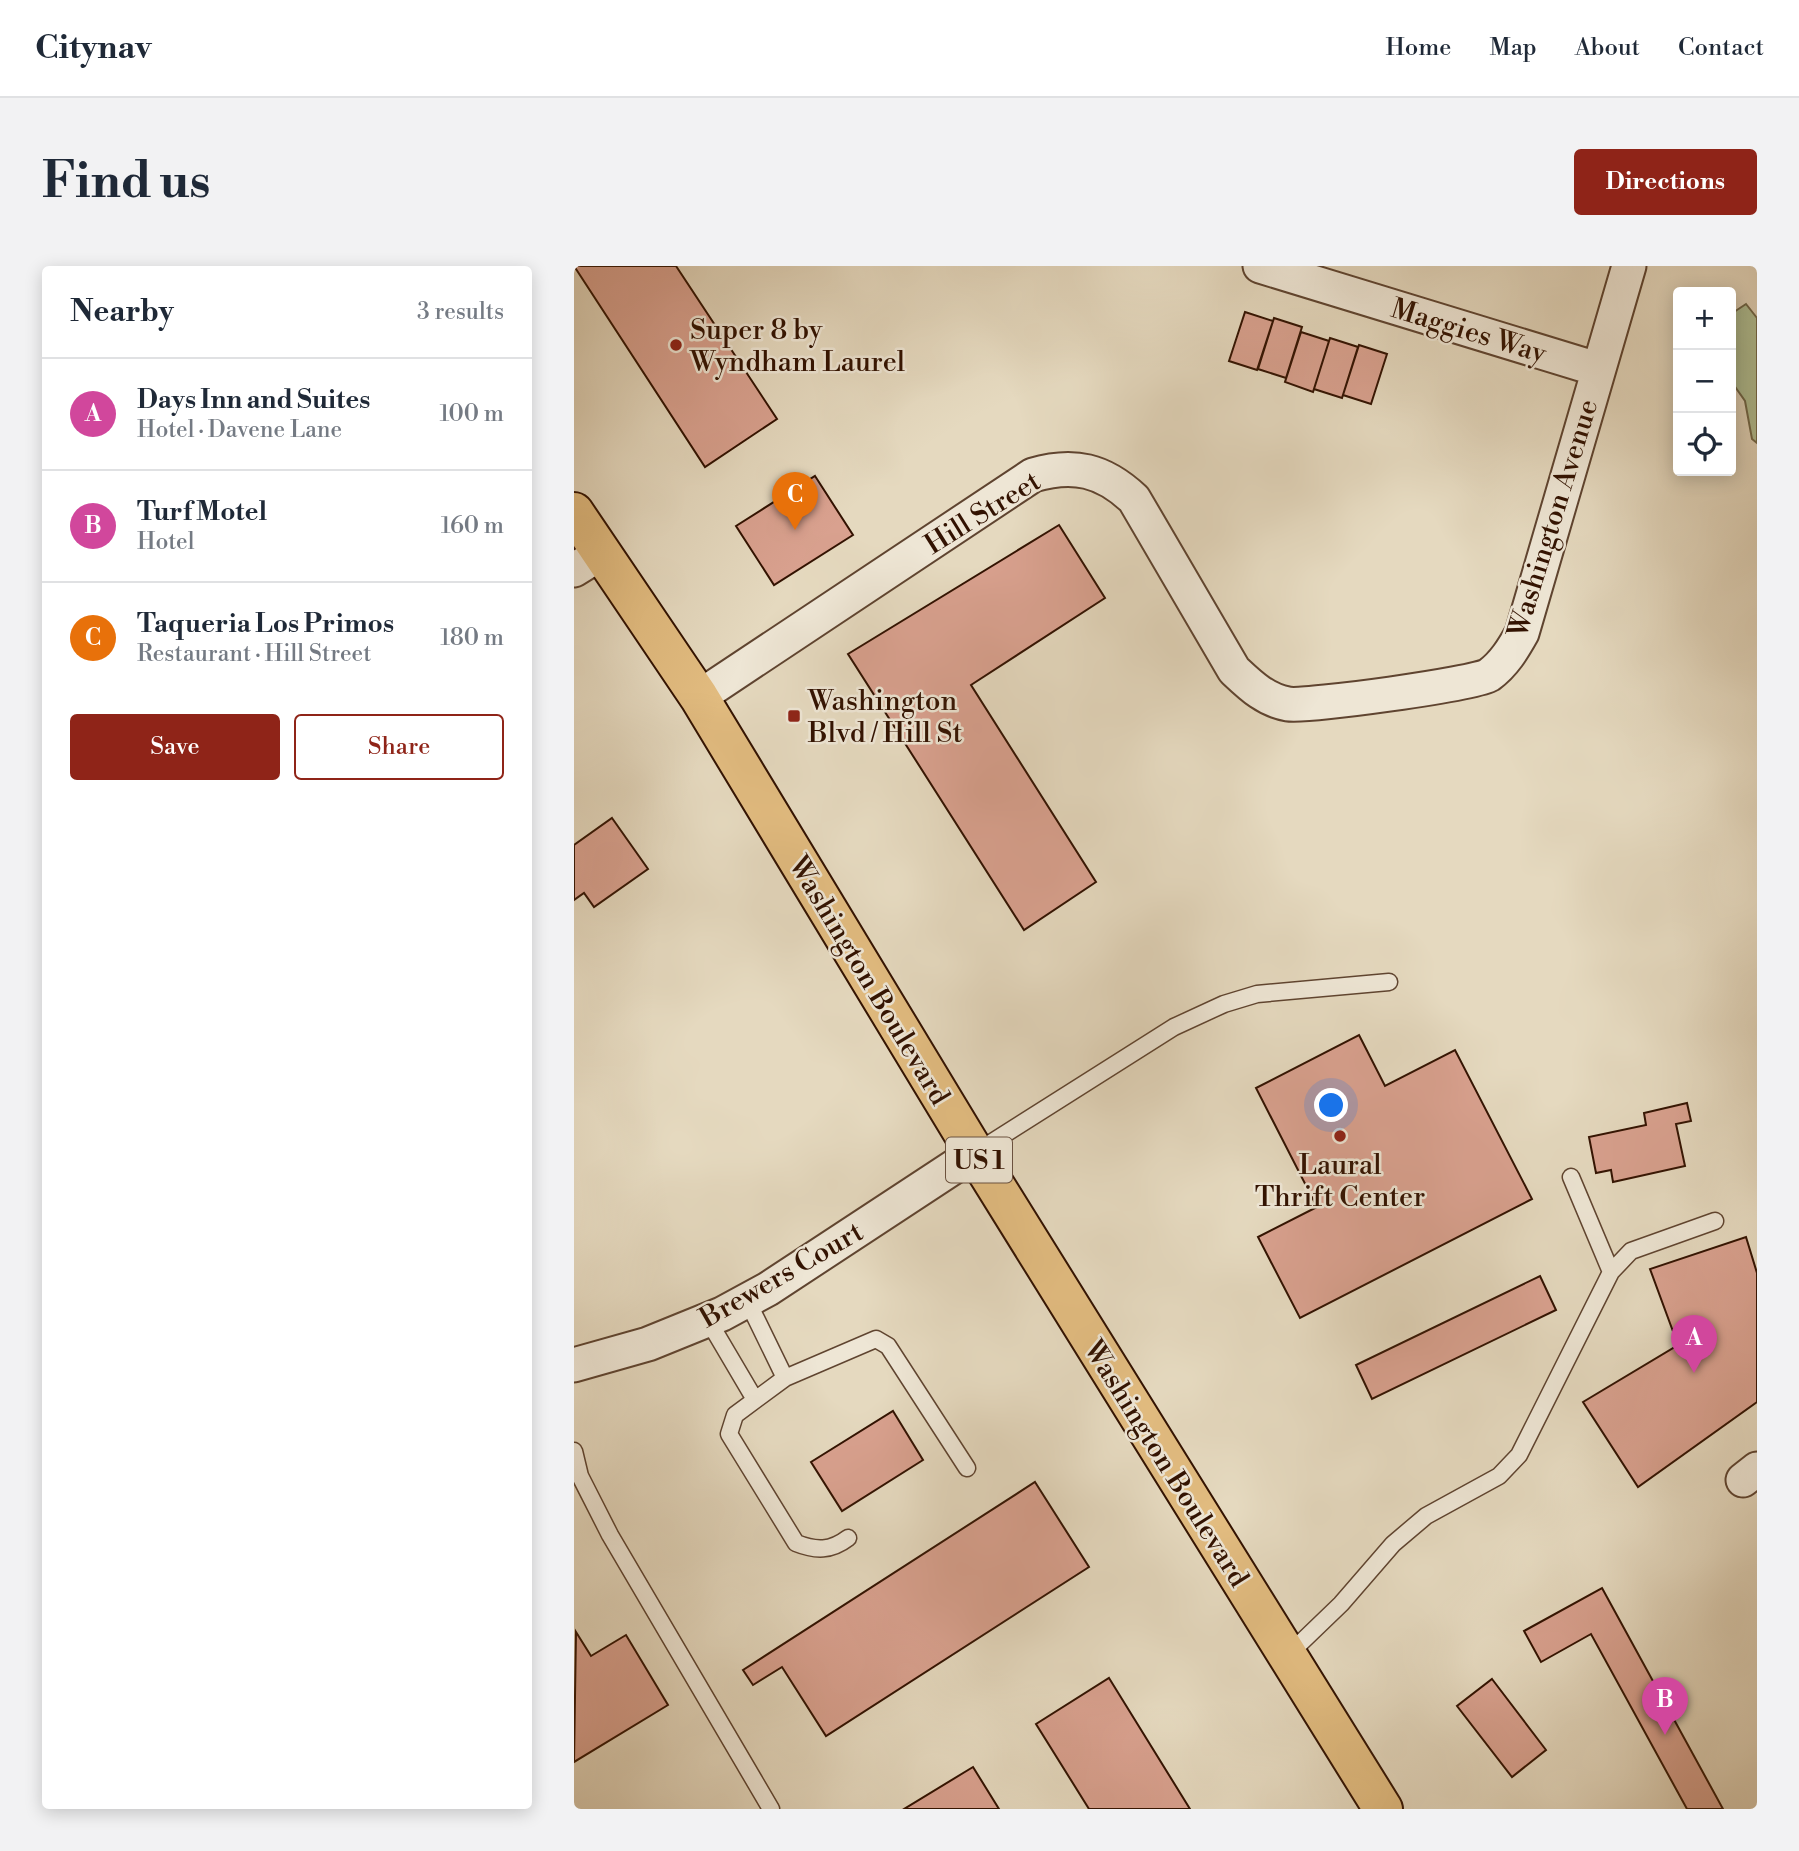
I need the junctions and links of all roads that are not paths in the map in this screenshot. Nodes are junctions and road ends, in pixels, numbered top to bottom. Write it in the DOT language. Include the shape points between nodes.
graph roads {
  1 [pos="1260,266"];
  2 [pos="1629,266"];
  3 [pos="1597,369"];
  4 [pos="574,512"];
  5 [pos="588,561"];
  6 [pos="699,697"];
  7 [pos="1274,700"];
  8 [pos="1389,982"];
  9 [pos="975,1153"];
  10 [pos="1571,1177"];
  11 [pos="1716,1221"];
  12 [pos="1611,1272"];
  13 [pos="747,1300"];
  14 [pos="708,1320"];
  15 [pos="574,1365"];
  16 [pos="785,1378"];
  17 [pos="754,1398"];
  18 [pos="574,1451"];
  19 [pos="967,1468"];
  20 [pos="848,1538"];
  21 [pos="1287,1656"];
  22 [pos="771,1809"];
  23 [pos="1383,1809"];
  1 -- 3 [label="street, Maggies Way"];
  2 -- 3 [label="street, Washington Avenue"];
  3 -- 7 [label="street, Washington Avenue" via="1522,633 1507,658 1487,676 1460,684 1302,704"];
  4 -- 5 [label="main road, Washington Boulevard / US 1"];
  5 -- 6 [label="main road, Washington Boulevard / US 1"];
  6 -- 7 [label="street, Hill Street" via="1033,475 1076,468 1099,473 1134,499 1234,670"];
  6 -- 9 [label="main road, Washington Boulevard / US 1"];
  8 -- 9 [label="lane" via="1256,993 1224,1004 1174,1027"];
  9 -- 13 [label="street, Brewers Court"];
  9 -- 21 [label="main road, Washington Boulevard / US 1"];
  10 -- 12 [label="lane"];
  11 -- 12 [label="lane" via="1631,1251"];
  12 -- 21 [label="lane" via="1519,1455 1499,1476 1426,1516"];
  13 -- 14 [label="street, Brewers Court"];
  13 -- 16 [label="lane"];
  14 -- 15 [label="street, Brewers Court" via="648,1344"];
  14 -- 17 [label="lane"];
  16 -- 17 [label="lane"];
  16 -- 19 [label="lane" via="876,1339 888,1346"];
  17 -- 20 [label="lane" via="736,1415 729,1434 796,1543 813,1550 836,1547"];
  18 -- 22 [label="lane" via="580,1476 610,1535"];
  21 -- 23 [label="main road, Washington Boulevard / US 1"];
}
